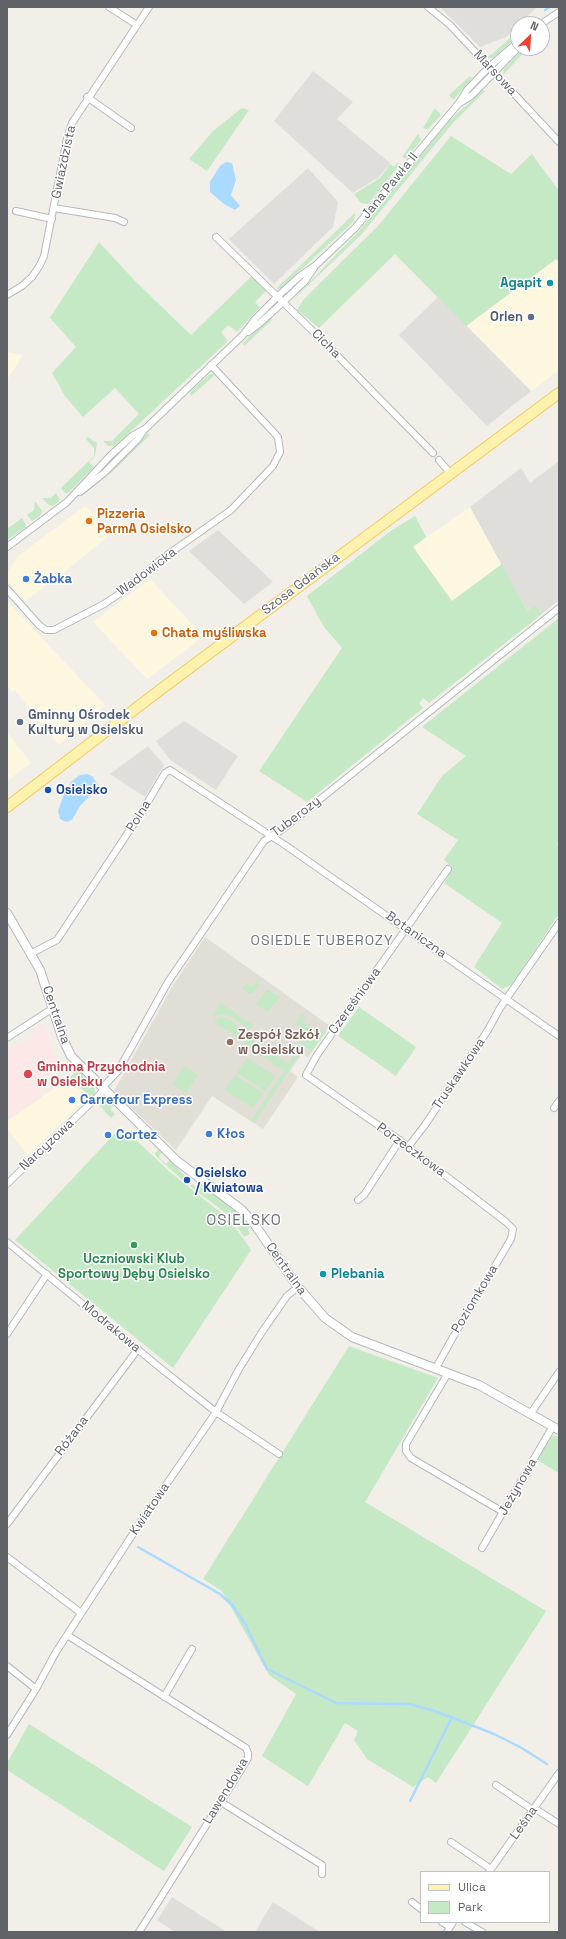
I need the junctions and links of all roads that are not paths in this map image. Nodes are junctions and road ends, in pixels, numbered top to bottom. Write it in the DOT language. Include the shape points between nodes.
graph roads {
  1 [pos="109,7"];
  2 [pos="149,7"];
  3 [pos="428,7"];
  4 [pos="559,12"];
  5 [pos="550,18"];
  6 [pos="137,25"];
  7 [pos="510,49"];
  8 [pos="511,56"];
  9 [pos="489,67"];
  10 [pos="494,74"];
  11 [pos="87,97"];
  12 [pos="459,103"];
  13 [pos="131,128"];
  14 [pos="559,142"];
  15 [pos="54,208"];
  16 [pos="16,211"];
  17 [pos="52,218"];
  18 [pos="124,222"];
  19 [pos="216,237"];
  20 [pos="316,265"];
  21 [pos="7,295"];
  22 [pos="277,297"];
  23 [pos="283,302"];
  24 [pos="243,335"];
  25 [pos="211,365"];
  26 [pos="559,393"];
  27 [pos="433,453"];
  28 [pos="439,460"];
  29 [pos="450,473"];
  30 [pos="7,547"];
  31 [pos="7,589"];
  32 [pos="559,608"];
  33 [pos="7,807"];
  34 [pos="271,836"];
  35 [pos="448,869"];
  36 [pos="7,913"];
  37 [pos="559,922"];
  38 [pos="406,929"];
  39 [pos="32,953"];
  40 [pos="507,1000"];
  41 [pos="54,1009"];
  42 [pos="559,1036"];
  43 [pos="7,1038"];
  44 [pos="306,1075"];
  45 [pos="103,1089"];
  46 [pos="559,1101"];
  47 [pos="554,1108"];
  48 [pos="400,1140"];
  49 [pos="408,1147"];
  50 [pos="7,1184"];
  51 [pos="358,1200"];
  52 [pos="513,1229"];
  53 [pos="7,1242"];
  54 [pos="47,1274"];
  55 [pos="298,1287"];
  56 [pos="7,1334"];
  57 [pos="138,1349"];
  58 [pos="436,1368"];
  59 [pos="559,1372"];
  60 [pos="448,1373"];
  61 [pos="216,1412"];
  62 [pos="532,1413"];
  63 [pos="556,1428"];
  64 [pos="279,1454"];
  65 [pos="503,1512"];
  66 [pos="7,1524"];
  67 [pos="482,1548"];
  68 [pos="7,1558"];
  69 [pos="81,1613"];
  70 [pos="67,1635"];
  71 [pos="192,1650"];
  72 [pos="7,1666"];
  73 [pos="36,1688"];
  74 [pos="164,1698"];
  75 [pos="7,1735"];
  76 [pos="559,1773"];
  77 [pos="496,1785"];
  78 [pos="221,1802"];
  79 [pos="533,1809"];
  80 [pos="559,1824"];
  81 [pos="451,1842"];
  82 [pos="490,1871"];
  83 [pos="322,1874"];
  84 [pos="412,1902"];
  85 [pos="420,1907"];
  86 [pos="467,1923"];
  87 [pos="138,1932"];
  88 [pos="482,1932"];
  1 -- 6 [label="street"];
  2 -- 6 [label="street, Gwiaździsta"];
  3 -- 9 [label="street, Marsowa" via="450,25"];
  4 -- 5 [label="street"];
  6 -- 11 [label="street, Gwiaździsta"];
  7 -- 9 [label="street, Jana Pawła II"];
  8 -- 10 [label="street, Jana Pawła II"];
  9 -- 10 [label="street, Marsowa"];
  9 -- 12 [label="street, Jana Pawła II" via="467,90"];
  10 -- 12 [label="street, Jana Pawła II" via="472,96"];
  10 -- 14 [label="street, Marsowa"];
  11 -- 13 [label="street"];
  11 -- 15 [label="street, Gwiaździsta" via="72,123 67,138"];
  12 -- 20 [label="street, Jana Pawła II" via="366,216"];
  15 -- 17 [label="street, Gwiaździsta"];
  15 -- 18 [label="street, Gwiaździsta" via="115,218"];
  16 -- 17 [label="street"];
  17 -- 21 [label="street, Gwiaździsta" via="40,266 22,286"];
  19 -- 22 [label="street, Cicha"];
  20 -- 22 [label="street, Jana Pawła II"];
  20 -- 23 [label="street, Jana Pawła II" via="305,281"];
  22 -- 23 [label="street, Cicha"];
  22 -- 24 [label="street, Jana Pawła II"];
  23 -- 24 [label="street, Jana Pawła II"];
  23 -- 27 [label="street, Cicha"];
  24 -- 25 [label="street, Jana Pawła II"];
  25 -- 30 [label="street, Jana Pawła II" via="104,473 51,516"];
  25 -- 31 [label="street, Wadowicka" via="278,437 280,452 268,472 231,510 163,558 125,590 54,630 46,630 39,625"];
  26 -- 29 [label="main road, Szosa Gdańska"];
  28 -- 29 [label="street"];
  29 -- 33 [label="main road, Szosa Gdańska" via="153,694"];
  32 -- 34 [label="street, Tuberozy"];
  34 -- 38 [label="street, Botaniczna"];
  34 -- 39 [label="street, Polna" via="174,771 168,770 57,940 50,946"];
  34 -- 45 [label="street, Tuberozy" via="262,843 168,982 118,1070"];
  35 -- 38 [label="street, Czereśniowa"];
  36 -- 39 [label="street, Centralna"];
  37 -- 40 [label="street, Truskawkowa"];
  38 -- 40 [label="street, Botaniczna"];
  38 -- 44 [label="street, Czereśniowa" via="317,1055"];
  39 -- 41 [label="street, Centralna"];
  40 -- 42 [label="street, Botaniczna"];
  40 -- 49 [label="street, Truskawkowa"];
  41 -- 43 [label="street"];
  41 -- 45 [label="street, Centralna" via="62,1038 71,1056"];
  44 -- 48 [label="street, Porzeczkowa"];
  45 -- 50 [label="street, Narcyzowa"];
  45 -- 55 [label="street, Centralna" via="177,1161 242,1210"];
  46 -- 47 [label="street"];
  48 -- 49 [label="street, Porzeczkowa"];
  48 -- 51 [label="street" via="364,1195"];
  49 -- 52 [label="street, Porzeczkowa"];
  52 -- 58 [label="street, Poziomkowa" via="511,1239"];
  53 -- 54 [label="street, Modrakowa"];
  54 -- 56 [label="street"];
  54 -- 57 [label="street, Modrakowa"];
  55 -- 58 [label="street, Centralna" via="325,1318 345,1333"];
  55 -- 61 [label="street, Kwiatowa" via="287,1296 262,1332"];
  57 -- 61 [label="street, Modrakowa"];
  57 -- 66 [label="street, Różana"];
  58 -- 60 [label="street, Centralna"];
  59 -- 62 [label="street"];
  60 -- 62 [label="street, Centralna" via="479,1385"];
  60 -- 65 [label="street" via="406,1444 406,1451 411,1458"];
  61 -- 64 [label="street, Modrakowa"];
  61 -- 69 [label="street, Kwiatowa"];
  62 -- 63 [label="street, Centralna"];
  63 -- 65 [label="street, Jeżynowa"];
  65 -- 67 [label="street, Jeżynowa"];
  68 -- 69 [label="street"];
  69 -- 70 [label="street, Kwiatowa"];
  70 -- 73 [label="street, Kwiatowa"];
  70 -- 74 [label="street, Lawendowa"];
  71 -- 74 [label="street"];
  72 -- 73 [label="street"];
  73 -- 75 [label="street, Kwiatowa"];
  74 -- 78 [label="street, Lawendowa" via="246,1748 248,1758"];
  76 -- 79 [label="street, Leśna"];
  77 -- 79 [label="street"];
  78 -- 83 [label="street" via="322,1865"];
  78 -- 87 [label="street, Lawendowa"];
  79 -- 80 [label="street"];
  79 -- 82 [label="street, Leśna"];
  81 -- 82 [label="street"];
  84 -- 85 [label="street"];
  86 -- 88 [label="street"];
}
